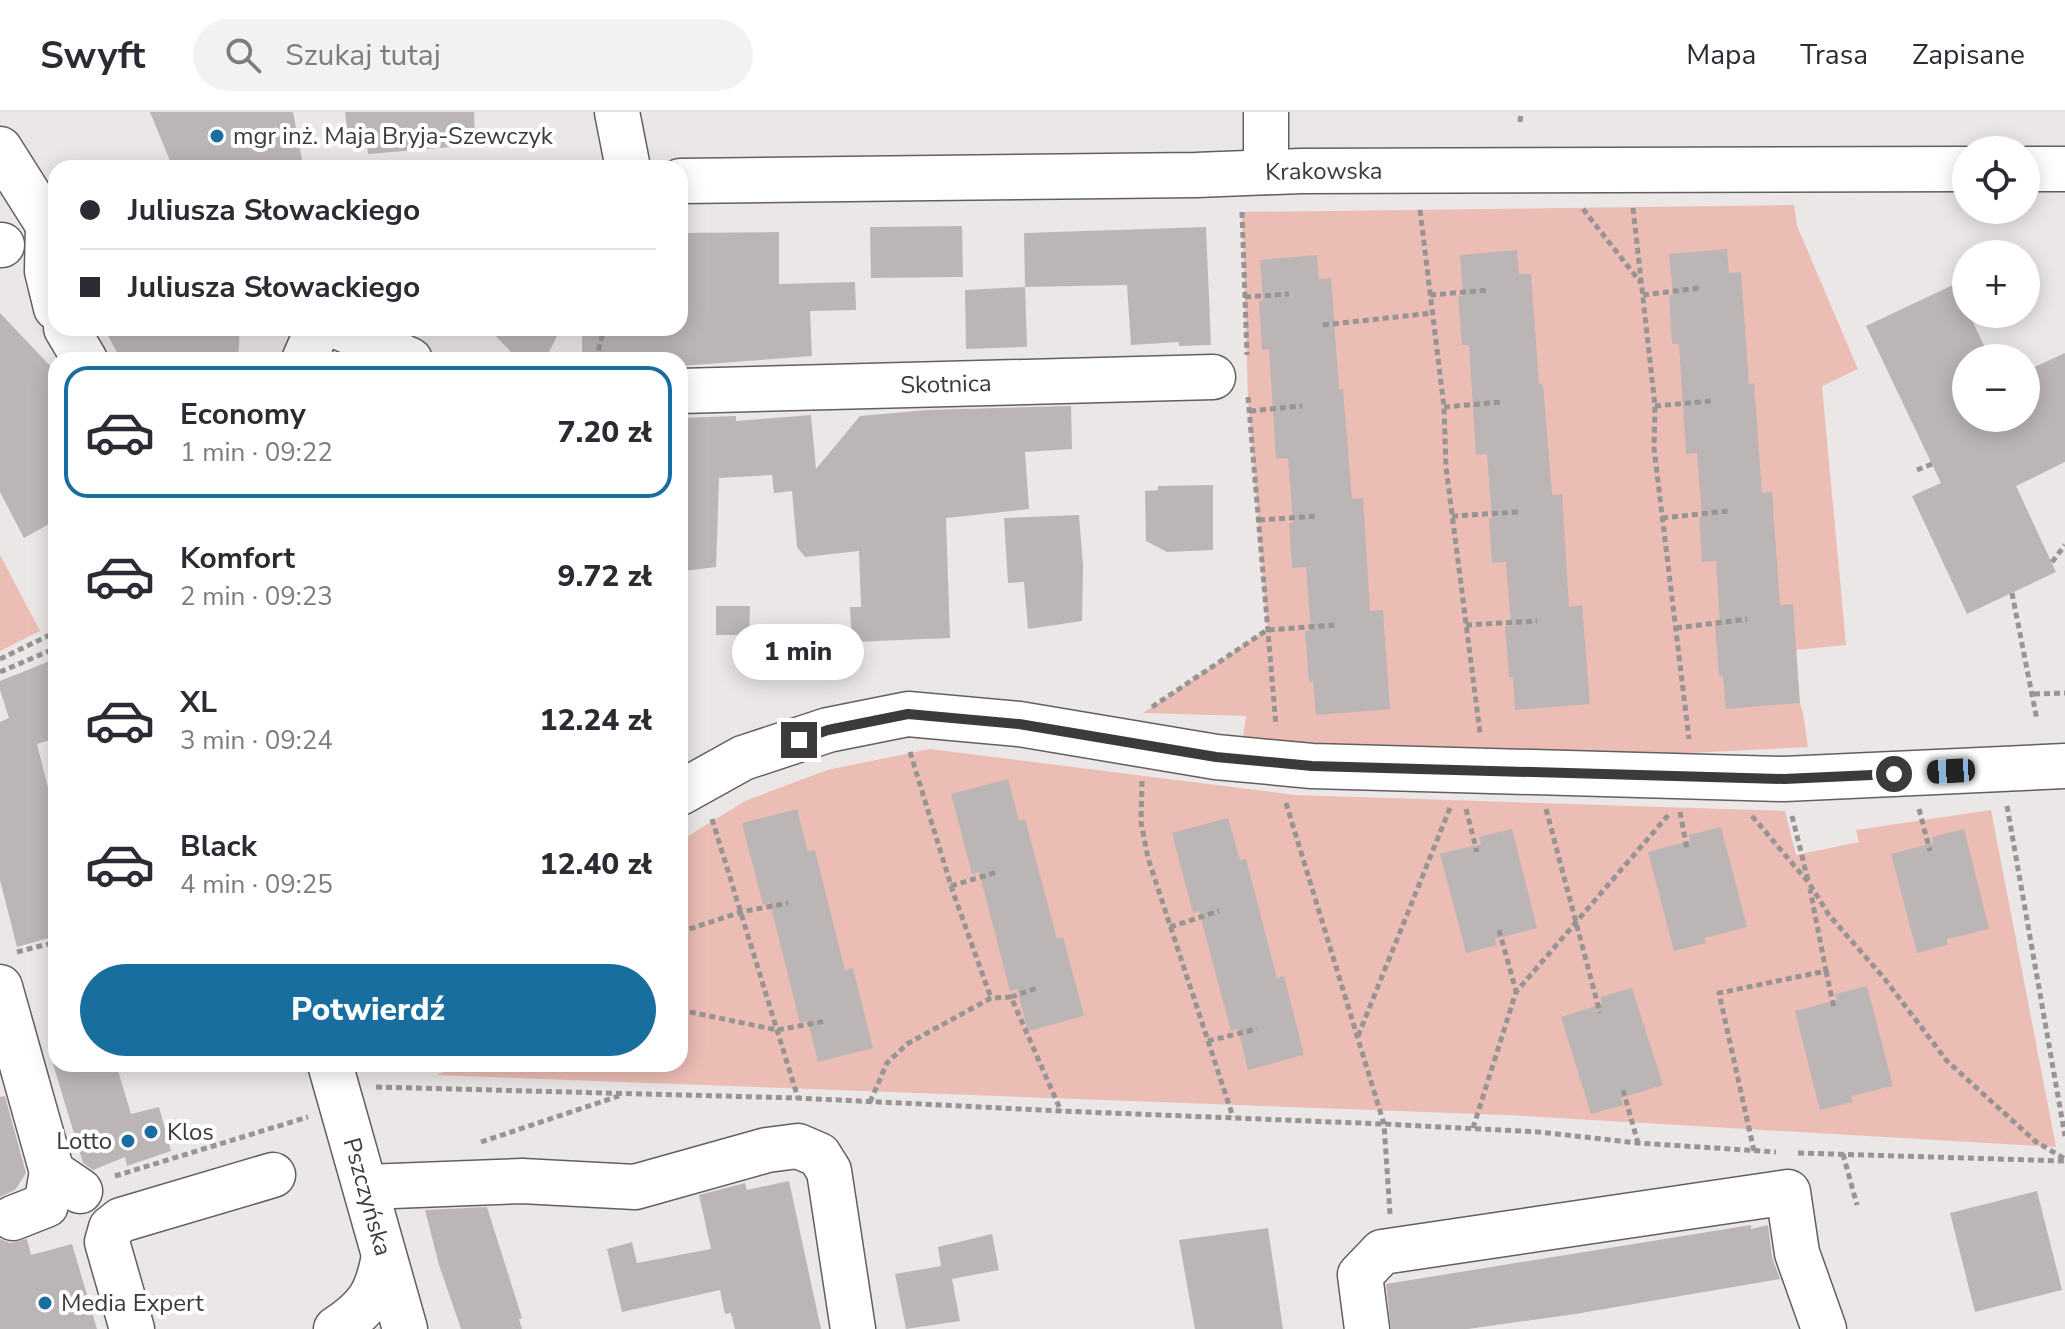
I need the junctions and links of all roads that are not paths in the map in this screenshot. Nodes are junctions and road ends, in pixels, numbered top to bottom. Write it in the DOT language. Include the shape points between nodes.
graph roads {
  1 [pos="617,112"];
  2 [pos="1266,112"];
  3 [pos="0,149"];
  4 [pos="626,160"];
  5 [pos="1952,169"];
  6 [pos="2040,169"];
  7 [pos="2065,169"];
  8 [pos="1266,172"];
  9 [pos="688,181"];
  10 [pos="48,218"];
  11 [pos="358,336"];
  12 [pos="393,352"];
  13 [pos="1236,377"];
  14 [pos="688,391"];
  15 [pos="2065,766"];
  16 [pos="695,802"];
  17 [pos="10,969"];
  18 [pos="332,1072"];
  19 [pos="273,1175"];
  20 [pos="366,1187"];
  21 [pos="41,1195"];
  22 [pos="384,1256"];
  23 [pos="132,1329"];
  24 [pos="336,1329"];
  25 [pos="405,1329"];
  26 [pos="853,1329"];
  27 [pos="1367,1329"];
  28 [pos="1824,1329"];
  1 -- 4 [label="street"];
  2 -- 8 [label="street"];
  3 -- 10 [label="street"];
  5 -- 8 [label="street, Krakowska"];
  6 -- 7 [label="street"];
  8 -- 9 [label="street, Krakowska"];
  11 -- 12 [label="street"];
  13 -- 14 [label="street, Skotnica"];
  15 -- 16 [label="street" via="1468,788 1216,757 1019,724 908,714 828,730 743,758"];
  17 -- 21 [label="street"];
  18 -- 20 [label="street, Pszczyńska"];
  19 -- 23 [label="street" via="121,1220 111,1228 107,1242"];
  20 -- 22 [label="street, Pszczyńska"];
  20 -- 26 [label="street" via="522,1181 635,1187 798,1146 819,1155 829,1171"];
  22 -- 24 [label="street" via="368,1303"];
  22 -- 25 [label="street, Pszczyńska"];
  27 -- 28 [label="street" via="1360,1275 1382,1252 1788,1192 1797,1253"];
}
